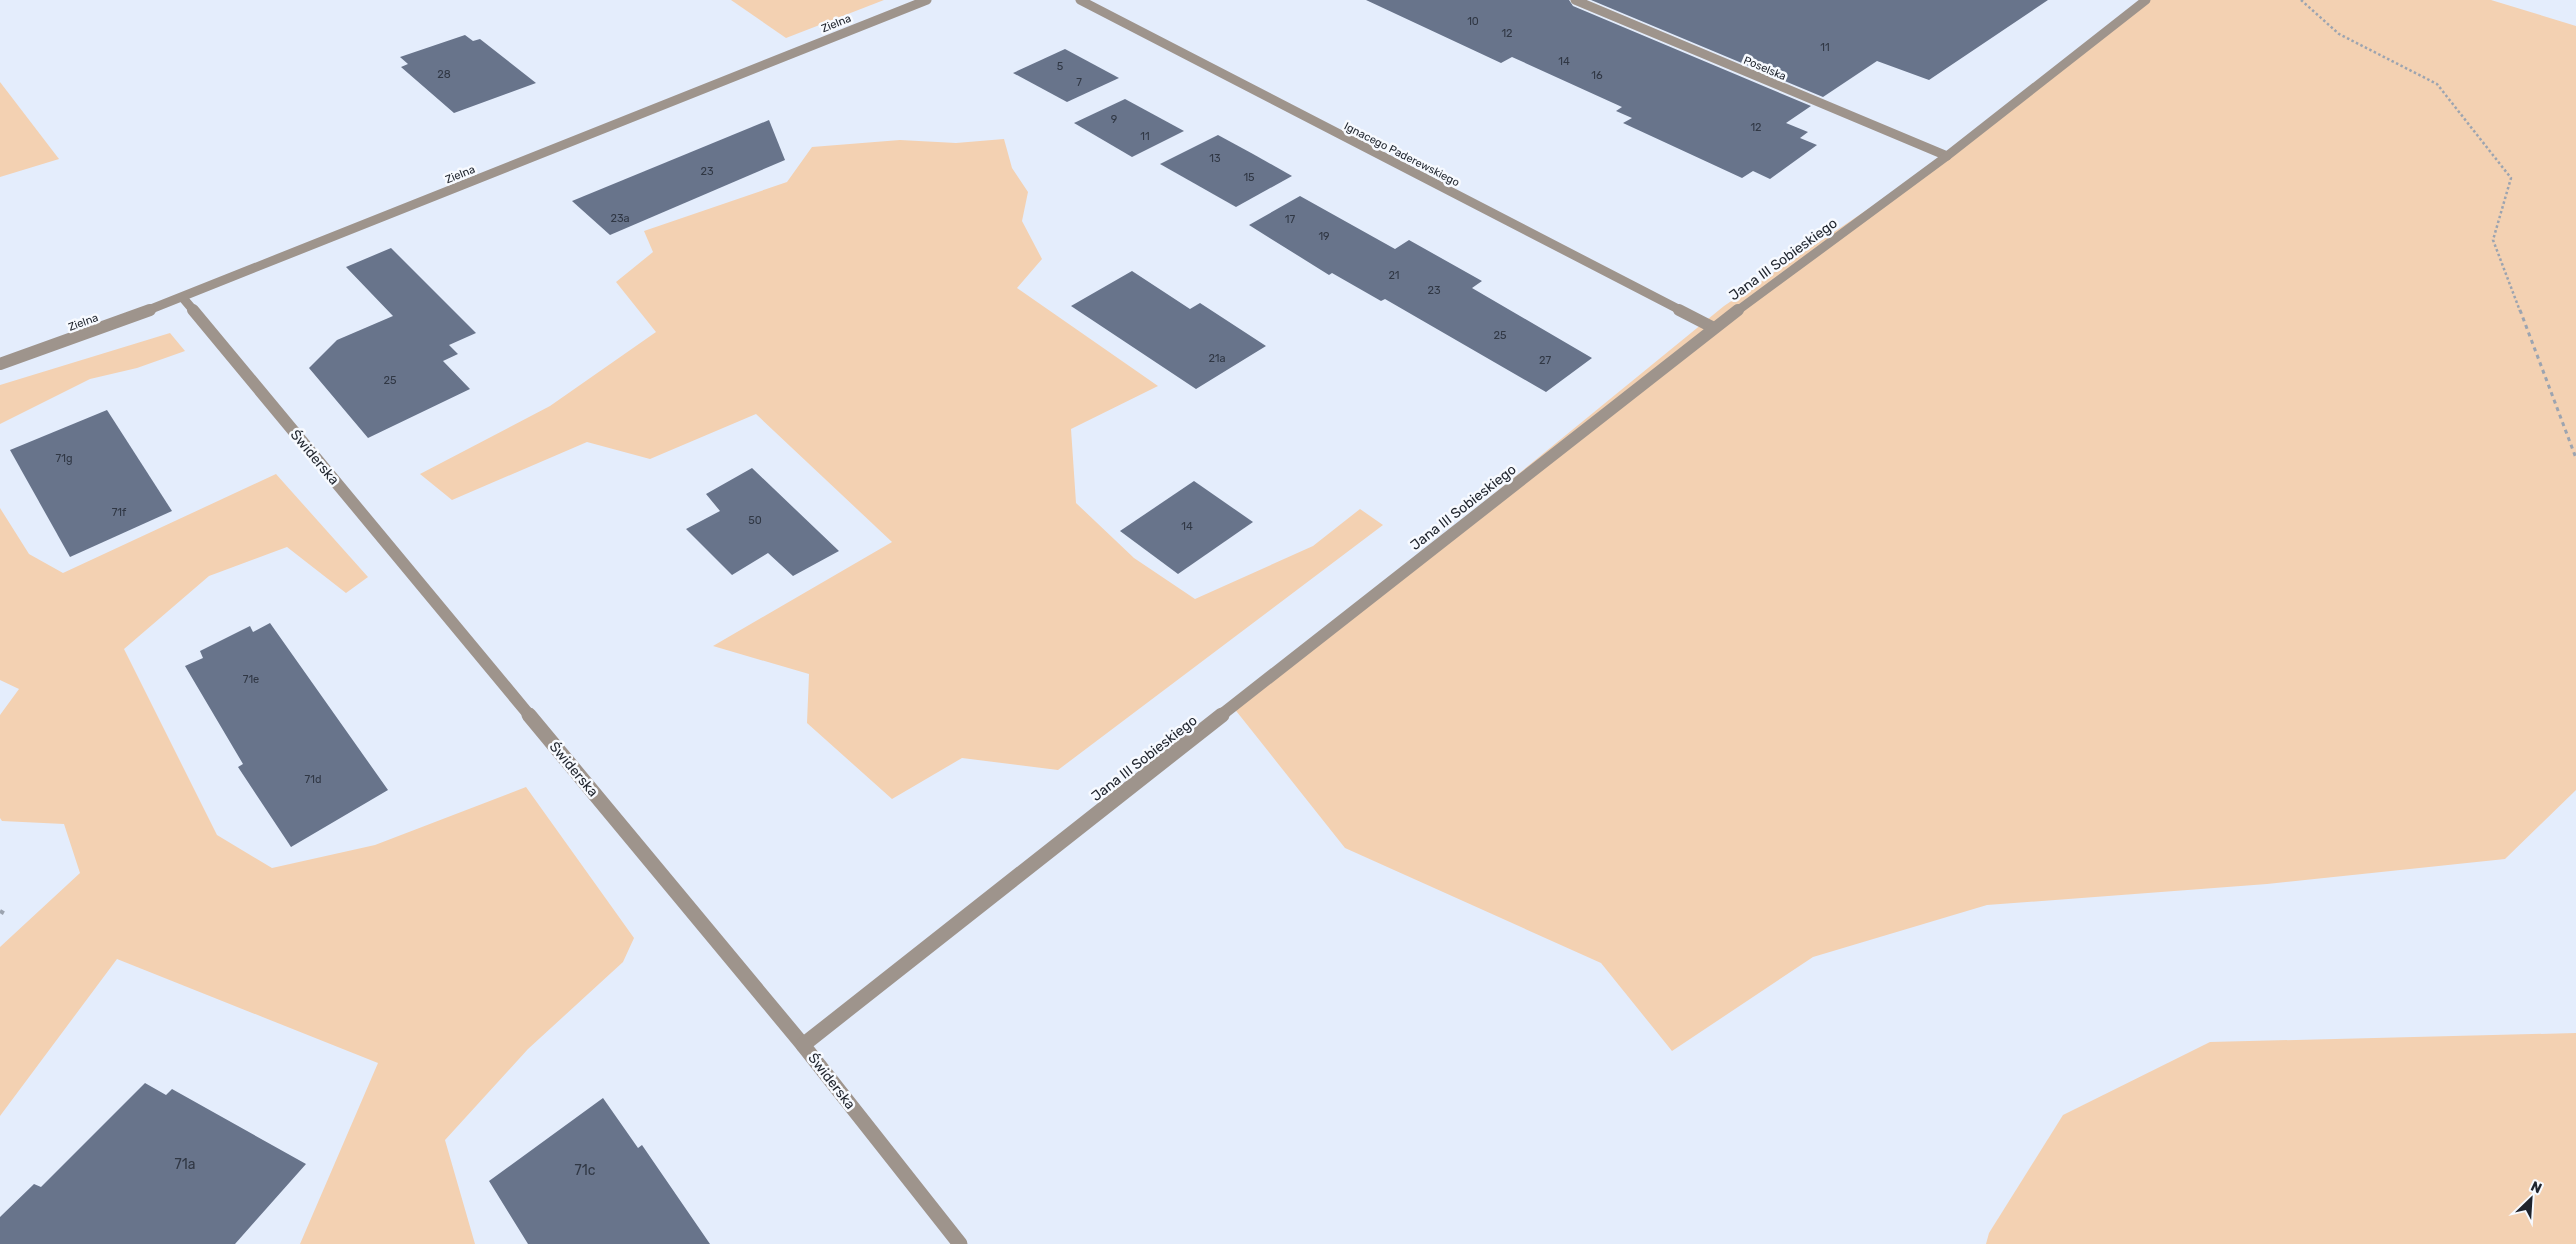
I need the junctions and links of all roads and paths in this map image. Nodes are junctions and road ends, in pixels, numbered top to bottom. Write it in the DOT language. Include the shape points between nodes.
graph roads {
  1 [pos="927,0"];
  2 [pos="1080,0"];
  3 [pos="1575,0"];
  4 [pos="2146,0"];
  5 [pos="2301,0"];
  6 [pos="1947,156"];
  7 [pos="183,298"];
  8 [pos="1714,328"];
  9 [pos="0,364"];
  10 [pos="2576,458"];
  11 [pos="0,911"];
  12 [pos="5,914"];
  13 [pos="803,1045"];
  14 [pos="960,1244"];
  1 -- 7 [label="street, Zielna"];
  2 -- 8 [label="street, Ignacego Paderewskiego"];
  3 -- 6 [label="street, Poselska"];
  4 -- 6 [label="street, Jana III Sobieskiego"];
  5 -- 10 [label="path" via="2339,34 2437,84 2511,178 2493,240"];
  6 -- 8 [label="street, Jana III Sobieskiego"];
  7 -- 9 [label="street, Zielna"];
  7 -- 13 [label="street, Świderska"];
  8 -- 13 [label="street, Jana III Sobieskiego"];
  11 -- 12 [label="path"];
  13 -- 14 [label="street, Świderska"];
}
